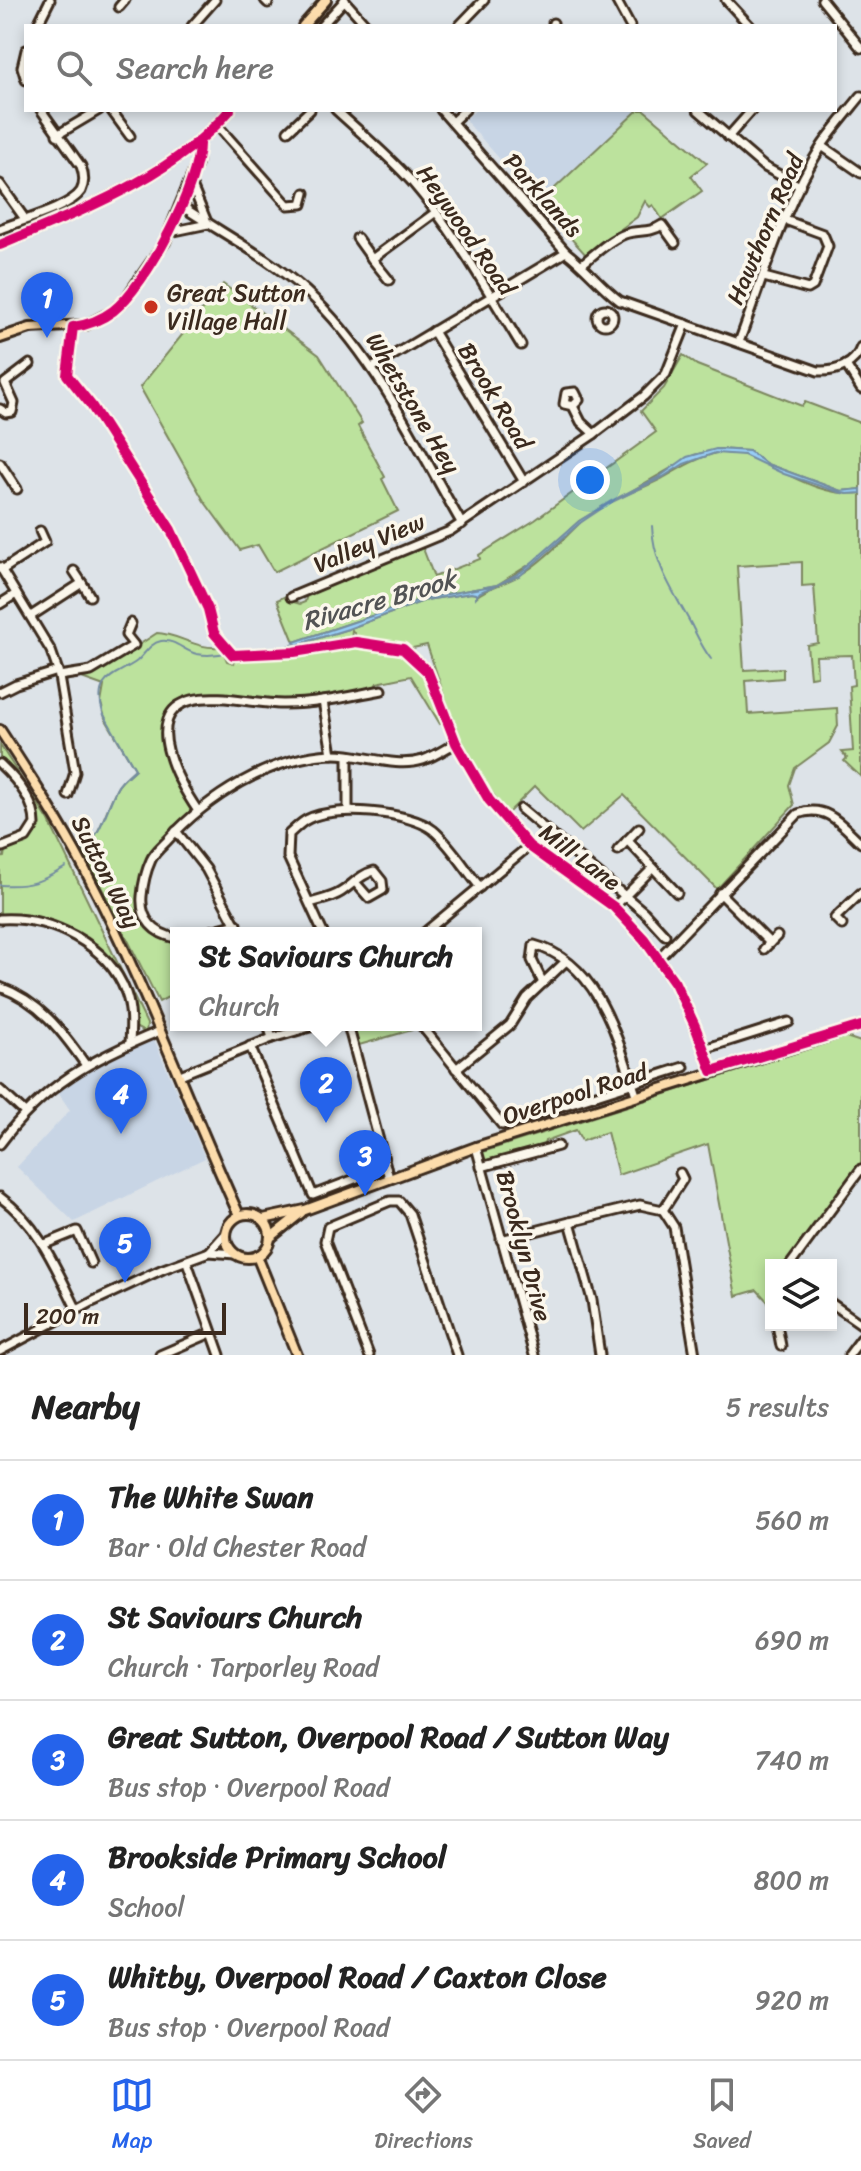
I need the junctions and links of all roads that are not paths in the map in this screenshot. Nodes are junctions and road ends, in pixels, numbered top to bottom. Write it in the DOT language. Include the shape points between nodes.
graph roads {
  1 [pos="50,0"];
  2 [pos="213,0"];
  3 [pos="326,0"];
  4 [pos="344,0"];
  5 [pos="484,0"];
  6 [pos="616,0"];
  7 [pos="726,0"];
  8 [pos="822,0"];
  9 [pos="38,24"];
  10 [pos="197,24"];
  11 [pos="305,24"];
  12 [pos="323,24"];
  13 [pos="365,24"];
  14 [pos="461,24"];
  15 [pos="629,24"];
  16 [pos="748,24"];
  17 [pos="861,48"];
  18 [pos="861,96"];
  19 [pos="42,112"];
  20 [pos="96,112"];
  21 [pos="112,112"];
  22 [pos="228,112"];
  23 [pos="308,112"];
  24 [pos="338,112"];
  25 [pos="443,112"];
  26 [pos="463,112"];
  27 [pos="700,112"];
  28 [pos="750,112"];
  29 [pos="452,122"];
  30 [pos="217,125"];
  31 [pos="288,131"];
  32 [pos="57,135"];
  33 [pos="130,136"];
  34 [pos="728,137"];
  35 [pos="199,141"];
  36 [pos="822,146"];
  37 [pos="861,173"];
  38 [pos="190,181"];
  39 [pos="0,184"];
  40 [pos="800,186"];
  41 [pos="305,193"];
  42 [pos="180,205"];
  43 [pos="436,212"];
  44 [pos="25,219"];
  45 [pos="785,220"];
  46 [pos="208,224"];
  47 [pos="0,229"];
  48 [pos="170,232"];
  49 [pos="357,238"];
  50 [pos="675,243"];
  51 [pos="0,245"];
  52 [pos="566,252"];
  53 [pos="372,259"];
  54 [pos="582,264"];
  55 [pos="764,277"];
  56 [pos="389,280"];
  57 [pos="491,297"];
  58 [pos="620,301"];
  59 [pos="611,312"];
  60 [pos="686,324"];
  61 [pos="73,327"];
  62 [pos="433,331"];
  63 [pos="1,335"];
  64 [pos="739,342"];
  65 [pos="521,345"];
  66 [pos="861,347"];
  67 [pos="30,364"];
  68 [pos="846,365"];
  69 [pos="372,368"];
  70 [pos="0,373"];
  71 [pos="5,383"];
  72 [pos="861,389"];
  73 [pos="573,406"];
  74 [pos="0,409"];
  75 [pos="594,434"];
  76 [pos="0,463"];
  77 [pos="524,482"];
  78 [pos="17,489"];
  79 [pos="462,524"];
  80 [pos="40,531"];
  81 [pos="1,568"];
  82 [pos="74,571"];
  83 [pos="82,583"];
  84 [pos="16,594"];
  85 [pos="90,596"];
  86 [pos="291,597"];
  87 [pos="0,604"];
  88 [pos="31,616"];
  89 [pos="131,623"];
  90 [pos="294,652"];
  91 [pos="241,655"];
  92 [pos="58,674"];
  93 [pos="382,690"];
  94 [pos="0,692"];
  95 [pos="323,701"];
  96 [pos="1,733"];
  97 [pos="456,743"];
  98 [pos="332,754"];
  99 [pos="348,756"];
  100 [pos="0,764"];
  101 [pos="68,795"];
  102 [pos="521,809"];
  103 [pos="348,810"];
  104 [pos="198,811"];
  105 [pos="639,828"];
  106 [pos="176,831"];
  107 [pos="627,840"];
  108 [pos="861,843"];
  109 [pos="529,846"];
  110 [pos="0,848"];
  111 [pos="567,849"];
  112 [pos="618,850"];
  113 [pos="553,864"];
  114 [pos="653,868"];
  115 [pos="355,882"];
  116 [pos="480,887"];
  117 [pos="677,893"];
  118 [pos="720,893"];
  119 [pos="861,893"];
  120 [pos="625,897"];
  121 [pos="310,903"];
  122 [pos="614,907"];
  123 [pos="0,919"];
  124 [pos="237,924"];
  125 [pos="842,925"];
  126 [pos="226,927"];
  127 [pos="238,927"];
  128 [pos="320,927"];
  129 [pos="435,927"];
  130 [pos="665,935"];
  131 [pos="777,936"];
  132 [pos="170,937"];
  133 [pos="658,959"];
  134 [pos="565,962"];
  135 [pos="543,983"];
  136 [pos="0,987"];
  137 [pos="789,1022"];
  138 [pos="861,1026"];
  139 [pos="160,1031"];
  140 [pos="270,1031"];
  141 [pos="296,1031"];
  142 [pos="350,1031"];
  143 [pos="426,1031"];
  144 [pos="272,1038"];
  145 [pos="130,1043"];
  146 [pos="250,1046"];
  147 [pos="704,1049"];
  148 [pos="85,1064"];
  149 [pos="684,1067"];
  150 [pos="456,1069"];
  151 [pos="712,1071"];
  152 [pos="180,1075"];
  153 [pos="633,1084"];
  154 [pos="0,1090"];
  155 [pos="636,1095"];
  156 [pos="25,1113"];
  157 [pos="0,1144"];
  158 [pos="558,1146"];
  159 [pos="476,1147"];
  160 [pos="386,1167"];
  161 [pos="481,1167"];
  162 [pos="861,1169"];
  163 [pos="684,1177"];
  164 [pos="389,1178"];
  165 [pos="0,1197"];
  166 [pos="305,1210"];
  167 [pos="663,1210"];
  168 [pos="239,1215"];
  169 [pos="263,1219"];
  170 [pos="570,1222"];
  171 [pos="226,1233"];
  172 [pos="270,1238"];
  173 [pos="501,1240"];
  174 [pos="45,1244"];
  175 [pos="209,1252"];
  176 [pos="235,1254"];
  177 [pos="257,1256"];
  178 [pos="794,1259"];
  179 [pos="187,1262"];
  180 [pos="91,1263"];
  181 [pos="837,1307"];
  182 [pos="77,1310"];
  183 [pos="861,1324"];
  184 [pos="778,1331"];
  185 [pos="211,1333"];
  186 [pos="861,1339"];
  187 [pos="781,1346"];
  188 [pos="0,1351"];
  189 [pos="160,1355"];
  190 [pos="220,1355"];
  191 [pos="297,1355"];
  192 [pos="369,1355"];
  193 [pos="457,1355"];
  194 [pos="534,1355"];
  195 [pos="600,1355"];
  196 [pos="695,1355"];
  197 [pos="849,1355"];
  1 -- 9 [label="street"];
  2 -- 10 [label="street"];
  3 -- 11 [label="main road"];
  4 -- 12 [label="street"];
  4 -- 13 [label="street"];
  5 -- 14 [label="street"];
  6 -- 15 [label="street"];
  7 -- 16 [label="street"];
  8 -- 17 [label="street"];
  18 -- 36 [label="street, Hawthorn Road"];
  19 -- 32 [label="street"];
  20 -- 32 [label="street"];
  21 -- 33 [label="street"];
  22 -- 30 [label="main road"];
  23 -- 31 [label="street"];
  24 -- 43 [label="street, Heywood Road"];
  25 -- 29 [label="street, Parklands"];
  26 -- 29 [label="street"];
  27 -- 34 [label="street"];
  28 -- 34 [label="street"];
  29 -- 52 [label="street, Parklands"];
  30 -- 35 [label="main road"];
  30 -- 41 [label="street" via="282,201 302,204"];
  32 -- 44 [label="street" via="81,166 81,191 69,202"];
  34 -- 40 [label="street" via="763,166"];
  35 -- 38 [label="main road"];
  35 -- 51 [label="main road" via="85,209"];
  36 -- 37 [label="street"];
  36 -- 40 [label="street, Hawthorn Road"];
  38 -- 42 [label="main road"];
  38 -- 46 [label="street"];
  39 -- 44 [label="street"];
  40 -- 45 [label="street, Hawthorn Road"];
  42 -- 46 [label="street, Whetstone Hey"];
  42 -- 48 [label="main road"];
  43 -- 53 [label="street"];
  43 -- 57 [label="street, Heywood Road"];
  44 -- 47 [label="street"];
  45 -- 55 [label="street, Hawthorn Road"];
  45 -- 55 [label="street" via="823,234 828,246 808,289"];
  46 -- 48 [label="street"];
  46 -- 69 [label="street, Whetstone Hey" via="266,259 305,291 340,325"];
  48 -- 61 [label="main road" via="125,300 100,320"];
  49 -- 53 [label="street"];
  50 -- 54 [label="street" via="662,225 647,233 624,234"];
  52 -- 54 [label="street, Parklands"];
  52 -- 57 [label="street"];
  53 -- 56 [label="street"];
  54 -- 58 [label="street, Parklands"];
  55 -- 64 [label="street, Hawthorn Road"];
  57 -- 62 [label="street"];
  57 -- 65 [label="street, Heywood Road"];
  58 -- 59 [label="street"];
  58 -- 60 [label="street, Parklands"];
  60 -- 64 [label="street, Parklands"];
  60 -- 75 [label="street, Valley View" via="666,374"];
  61 -- 63 [label="main road"];
  61 -- 91 [label="street" via="67,375 171,530 214,633 233,655"];
  62 -- 69 [label="street"];
  62 -- 77 [label="street, Brook Road"];
  64 -- 68 [label="street, Parklands" via="818,371"];
  66 -- 68 [label="street"];
  67 -- 71 [label="street"];
  68 -- 72 [label="street"];
  69 -- 79 [label="street, Whetstone Hey"];
  70 -- 71 [label="street"];
  71 -- 74 [label="street" via="13,408 6,413"];
  73 -- 75 [label="street"];
  75 -- 77 [label="street, Valley View"];
  76 -- 78 [label="street"];
  77 -- 79 [label="street, Valley View"];
  79 -- 86 [label="street, Valley View"];
  80 -- 81 [label="street" via="45,542"];
  81 -- 84 [label="street"];
  82 -- 83 [label="street"];
  83 -- 85 [label="street"];
  83 -- 88 [label="street"];
  84 -- 87 [label="street"];
  84 -- 88 [label="street"];
  88 -- 92 [label="street"];
  89 -- 92 [label="street" via="126,635 134,645 91,671"];
  90 -- 97 [label="street, Mill Lane" via="356,642 403,649 428,672"];
  92 -- 94 [label="street"];
  92 -- 101 [label="street" via="75,772"];
  93 -- 95 [label="street"];
  95 -- 98 [label="street"];
  95 -- 104 [label="street" via="283,704 212,698 176,709 167,725 168,749 179,783"];
  96 -- 139 [label="main road, Sutton Way" via="87,873"];
  97 -- 99 [label="street" via="410,763"];
  97 -- 109 [label="street, Mill Lane" via="489,800"];
  98 -- 99 [label="street"];
  98 -- 104 [label="street" via="270,769"];
  99 -- 103 [label="street"];
  100 -- 110 [label="street" via="15,778 35,816 26,838"];
  102 -- 111 [label="street"];
  103 -- 116 [label="street" via="425,825"];
  103 -- 121 [label="street" via="306,819 289,834 288,857"];
  104 -- 106 [label="street"];
  105 -- 107 [label="street"];
  106 -- 124 [label="street" via="206,869"];
  106 -- 132 [label="street" via="151,859 141,904 144,918"];
  107 -- 112 [label="street"];
  107 -- 114 [label="street"];
  108 -- 118 [label="street" via="831,815 806,811"];
  109 -- 113 [label="street, Mill Lane"];
  109 -- 116 [label="street"];
  111 -- 113 [label="street"];
  111 -- 120 [label="street"];
  113 -- 122 [label="street, Mill Lane"];
  114 -- 117 [label="street"];
  114 -- 120 [label="street"];
  115 -- 121 [label="street" via="339,894"];
  116 -- 129 [label="street"];
  118 -- 131 [label="street" via="767,946"];
  118 -- 133 [label="street"];
  119 -- 125 [label="street" via="832,915"];
  120 -- 122 [label="street"];
  120 -- 130 [label="street"];
  121 -- 128 [label="street"];
  122 -- 133 [label="street, Mill Lane"];
  123 -- 145 [label="street" via="56,928 92,948 126,993"];
  124 -- 126 [label="street"];
  124 -- 127 [label="street"];
  133 -- 147 [label="street, Mill Lane" via="675,983"];
  134 -- 135 [label="street"];
  134 -- 135 [label="street" via="534,945 532,960"];
  134 -- 153 [label="street" via="608,1014"];
  135 -- 150 [label="street" via="510,1025"];
  136 -- 148 [label="street" via="41,1010"];
  137 -- 147 [label="street"];
  138 -- 151 [label="main road, Overpool Road"];
  139 -- 145 [label="street"];
  139 -- 152 [label="main road, Sutton Way"];
  140 -- 144 [label="street"];
  141 -- 144 [label="street"];
  142 -- 160 [label="street"];
  143 -- 150 [label="street"];
  144 -- 146 [label="street"];
  145 -- 148 [label="street"];
  146 -- 152 [label="street"];
  146 -- 160 [label="street" via="313,1195"];
  147 -- 151 [label="street, Mill Lane"];
  148 -- 156 [label="street"];
  149 -- 153 [label="street, Overpool Road"];
  150 -- 153 [label="street, Overpool Road" via="502,1125"];
  151 -- 155 [label="main road, Overpool Road"];
  152 -- 168 [label="main road, Sutton Way"];
  153 -- 155 [label="street"];
  154 -- 156 [label="street"];
  155 -- 159 [label="main road, Overpool Road"];
  156 -- 157 [label="street"];
  158 -- 161 [label="street"];
  159 -- 161 [label="street, Brooklyn Drive"];
  159 -- 164 [label="main road, Overpool Road"];
  160 -- 164 [label="street"];
  161 -- 173 [label="street, Brooklyn Drive"];
  162 -- 178 [label="street"];
  163 -- 167 [label="street"];
  164 -- 166 [label="main road, Overpool Road"];
  165 -- 174 [label="street"];
  166 -- 169 [label="main road, Overpool Road"];
  166 -- 172 [label="main road, Overpool Road"];
  167 -- 170 [label="street" via="640,1205"];
  167 -- 196 [label="street" via="674,1227"];
  168 -- 169 [label="main road"];
  168 -- 171 [label="main road"];
  169 -- 172 [label="main road"];
  170 -- 173 [label="street"];
  170 -- 195 [label="street" via="592,1300"];
  171 -- 175 [label="street"];
  171 -- 176 [label="main road"];
  172 -- 177 [label="main road"];
  173 -- 194 [label="street, Brooklyn Drive"];
  174 -- 180 [label="street" via="77,1231"];
  174 -- 182 [label="street"];
  175 -- 176 [label="street"];
  175 -- 179 [label="street"];
  176 -- 177 [label="main road"];
  177 -- 191 [label="main road"];
  179 -- 182 [label="street"];
  179 -- 185 [label="street"];
  181 -- 183 [label="street"];
  182 -- 188 [label="street"];
  184 -- 187 [label="street"];
  185 -- 189 [label="street"];
  185 -- 190 [label="street"];
  186 -- 197 [label="street"];
  192 -- 193 [label="street" via="325,1241 328,1227 337,1221 399,1201 410,1214"];
}
